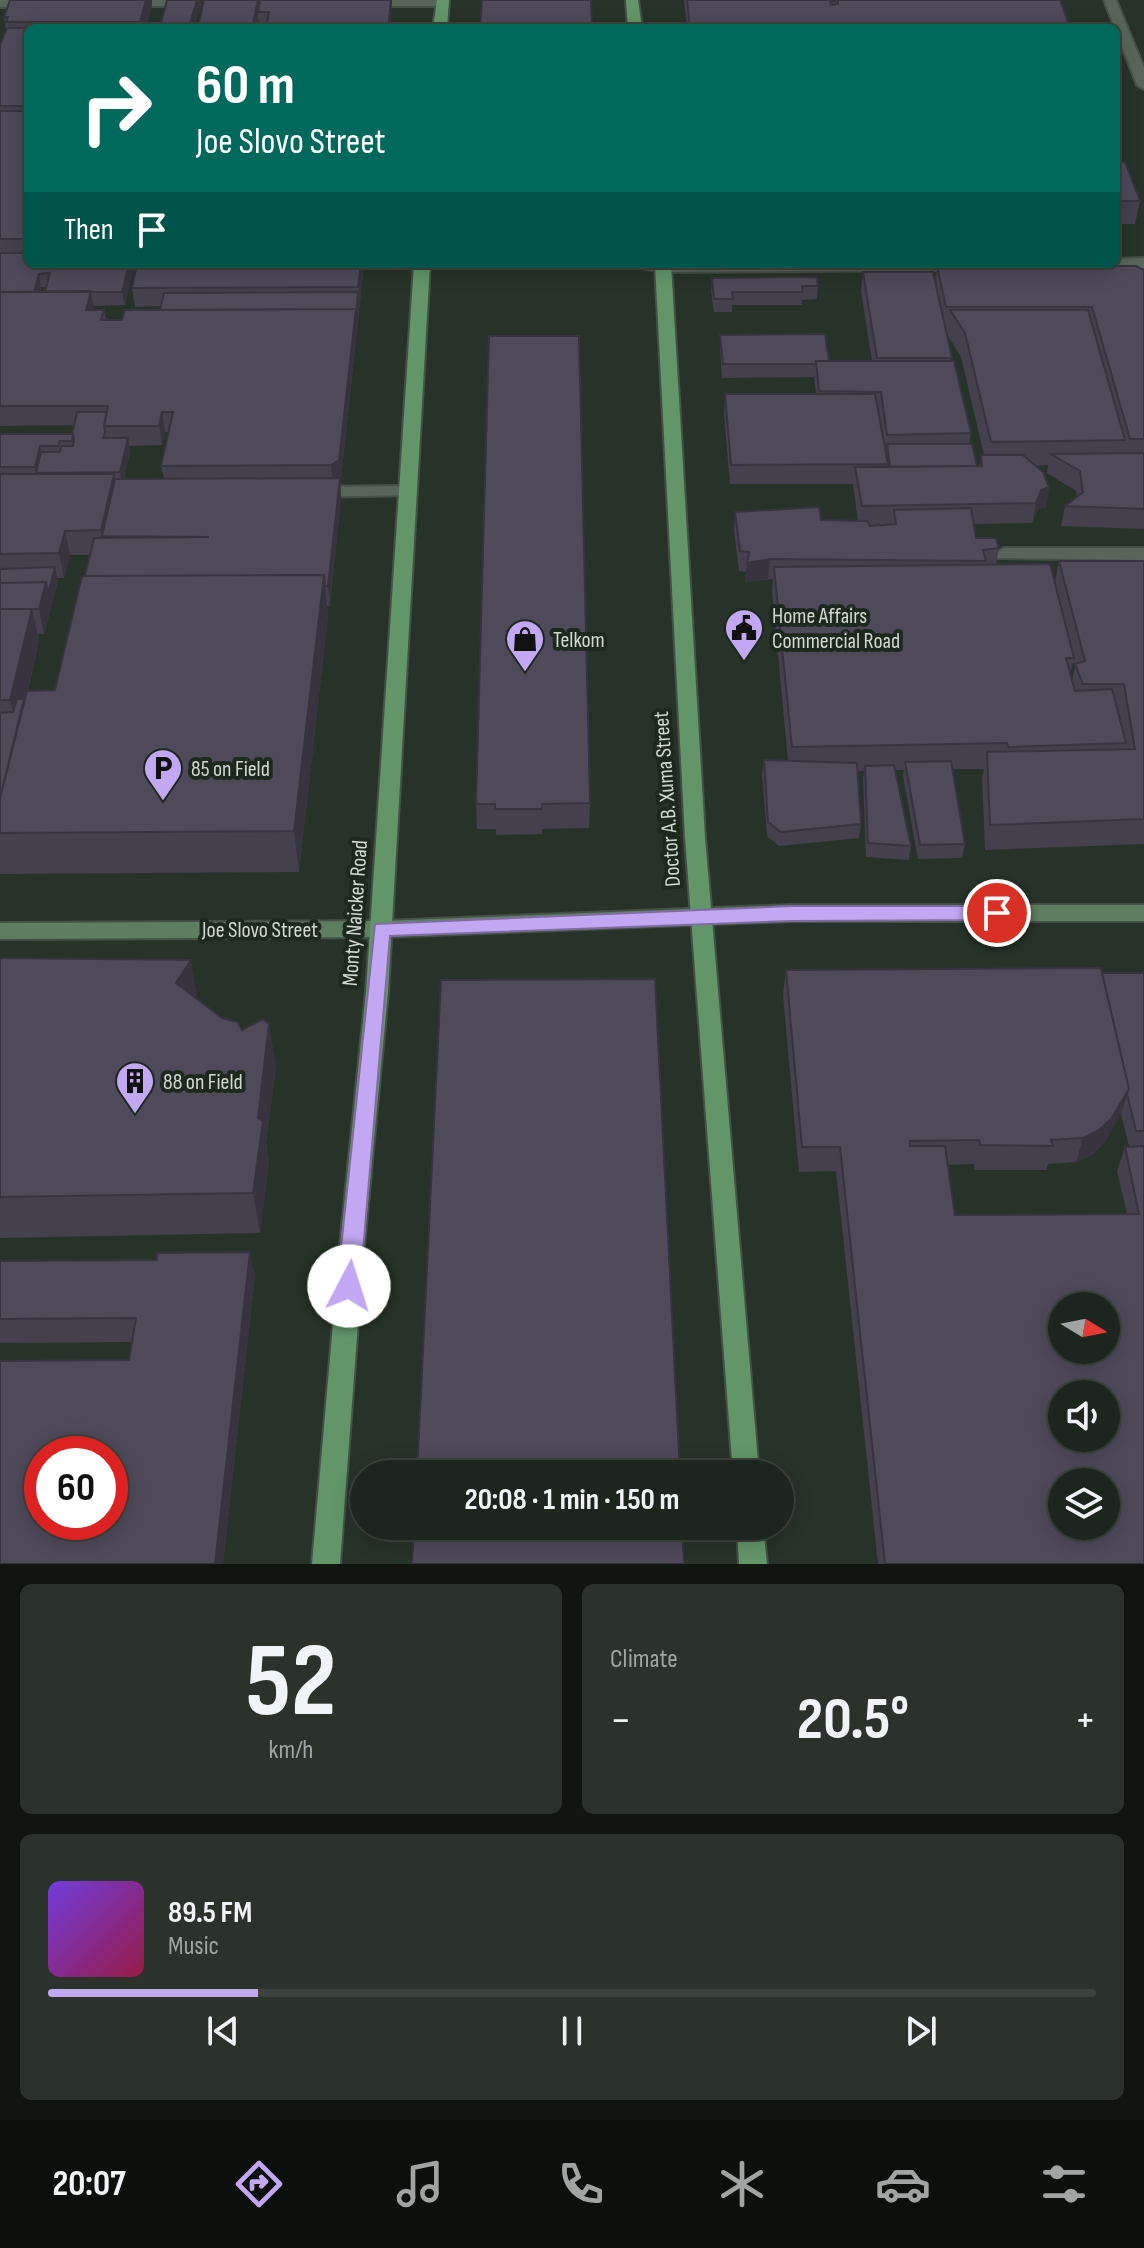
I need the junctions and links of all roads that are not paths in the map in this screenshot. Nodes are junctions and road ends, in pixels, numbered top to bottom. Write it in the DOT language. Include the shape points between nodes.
graph roads {
  1 [pos="632,0"];
  2 [pos="1110,0"];
  3 [pos="442,1"];
  4 [pos="117,2"];
  5 [pos="209,2"];
  6 [pos="349,2"];
  7 [pos="0,3"];
  8 [pos="44,3"];
  9 [pos="440,24"];
  10 [pos="635,24"];
  11 [pos="1120,24"];
  12 [pos="1120,25"];
  13 [pos="1144,85"];
  14 [pos="1144,263"];
  15 [pos="1120,264"];
  16 [pos="422,268"];
  17 [pos="663,268"];
  18 [pos="406,491"];
  19 [pos="300,492"];
  20 [pos="1004,554"];
  21 [pos="1144,554"];
  22 [pos="1144,913"];
  23 [pos="702,917"];
  24 [pos="381,929"];
  25 [pos="0,931"];
  26 [pos="745,1460"];
  27 [pos="751,1540"];
  28 [pos="326,1564"];
  29 [pos="753,1564"];
  1 -- 10 [label="main road"];
  2 -- 11 [label="street"];
  3 -- 6 [label="street"];
  3 -- 9 [label="main road"];
  4 -- 5 [label="street"];
  7 -- 8 [label="street"];
  12 -- 13 [label="street"];
  14 -- 15 [label="street"];
  16 -- 18 [label="main road, Monty Naicker Road"];
  17 -- 23 [label="main road, Doctor A.B. Xuma Street"];
  18 -- 19 [label="street"];
  18 -- 24 [label="main road, Monty Naicker Road"];
  20 -- 21 [label="street"];
  22 -- 23 [label="main road, Joe Slovo Street"];
  23 -- 24 [label="main road, Joe Slovo Street"];
  23 -- 26 [label="main road, Doctor A.B. Xuma Street"];
  24 -- 25 [label="main road, Joe Slovo Street"];
  24 -- 28 [label="main road, Monty Naicker Road"];
  27 -- 29 [label="main road"];
}
